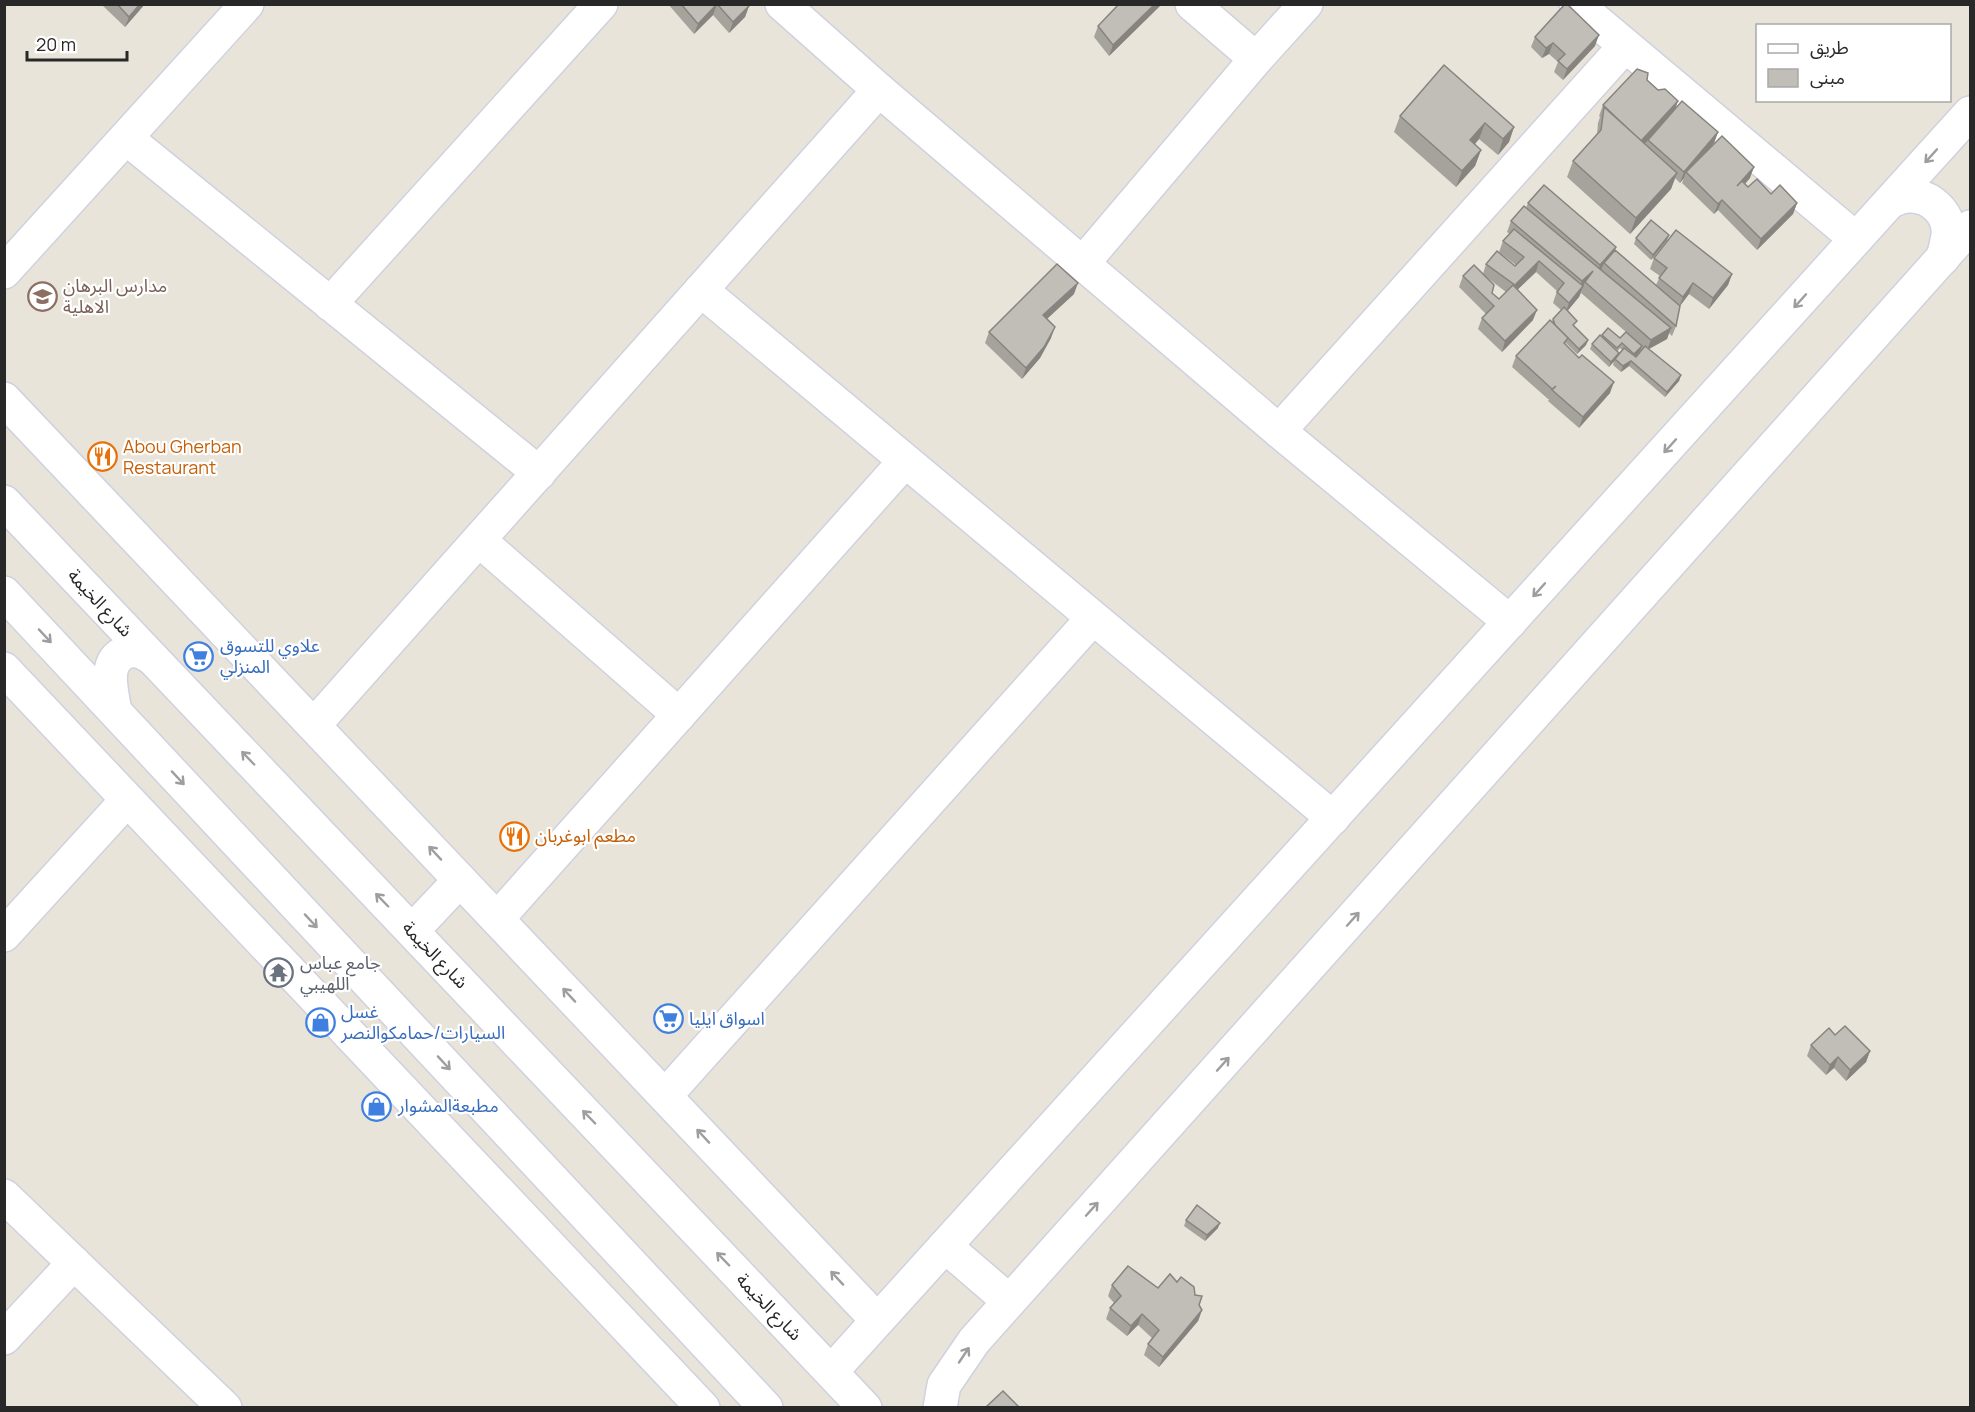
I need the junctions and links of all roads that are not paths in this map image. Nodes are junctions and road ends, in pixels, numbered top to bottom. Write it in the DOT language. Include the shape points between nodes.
graph roads {
  1 [pos="247,4"];
  2 [pos="601,4"];
  3 [pos="782,4"];
  4 [pos="1192,4"];
  5 [pos="1306,4"];
  6 [pos="1576,4"];
  7 [pos="1625,46"];
  8 [pos="1256,59"];
  9 [pos="879,90"];
  10 [pos="1971,113"];
  11 [pos="126,138"];
  12 [pos="1891,201"];
  13 [pos="1971,227"];
  14 [pos="1856,239"];
  15 [pos="1943,258"];
  16 [pos="1083,262"];
  17 [pos="4,272"];
  18 [pos="701,290"];
  19 [pos="330,304"];
  20 [pos="4,399"];
  21 [pos="1280,431"];
  22 [pos="905,461"];
  23 [pos="539,473"];
  24 [pos="4,502"];
  25 [pos="479,540"];
  26 [pos="4,593"];
  27 [pos="1093,618"];
  28 [pos="1510,622"];
  29 [pos="152,658"];
  30 [pos="4,669"];
  31 [pos="115,711"];
  32 [pos="679,715"];
  33 [pos="314,724"];
  34 [pos="127,800"];
  35 [pos="1333,818"];
  36 [pos="460,880"];
  37 [pos="497,919"];
  38 [pos="412,931"];
  39 [pos="4,936"];
  40 [pos="665,1096"];
  41 [pos="4,1196"];
  42 [pos="945,1246"];
  43 [pos="74,1263"];
  44 [pos="1009,1301"];
  45 [pos="878,1320"];
  46 [pos="4,1338"];
  47 [pos="831,1372"];
  48 [pos="762,1405"];
  49 [pos="225,1407"];
  50 [pos="703,1407"];
  51 [pos="865,1407"];
  52 [pos="940,1407"];
  1 -- 11 [label="street"];
  2 -- 19 [label="street"];
  3 -- 9 [label="street"];
  4 -- 8 [label="street"];
  5 -- 8 [label="street"];
  6 -- 7 [label="street"];
  7 -- 14 [label="street"];
  7 -- 21 [label="street"];
  8 -- 16 [label="street"];
  9 -- 16 [label="street"];
  9 -- 18 [label="street"];
  10 -- 12 [label="street, one-way"];
  11 -- 17 [label="street"];
  11 -- 19 [label="street"];
  12 -- 14 [label="street"];
  12 -- 15 [label="street" via="1908,196 1936,205 1945,218 1948,233"];
  13 -- 15 [label="street"];
  14 -- 28 [label="street, one-way"];
  44 -- 15 [label="street, one-way"];
  16 -- 21 [label="street"];
  18 -- 22 [label="street"];
  18 -- 23 [label="street"];
  19 -- 23 [label="street"];
  20 -- 33 [label="street"];
  21 -- 28 [label="street"];
  22 -- 27 [label="street"];
  22 -- 32 [label="street"];
  23 -- 25 [label="street"];
  24 -- 29 [label="street, شارع الخيمة"];
  25 -- 32 [label="street"];
  25 -- 33 [label="street"];
  26 -- 31 [label="street, one-way"];
  27 -- 35 [label="street"];
  27 -- 40 [label="street"];
  28 -- 35 [label="street"];
  29 -- 31 [label="street" via="133,650 115,659 110,679"];
  38 -- 29 [label="street, شارع الخيمة, one-way"];
  30 -- 34 [label="street"];
  31 -- 48 [label="street, one-way"];
  32 -- 37 [label="street"];
  36 -- 33 [label="street, one-way"];
  34 -- 39 [label="street"];
  34 -- 50 [label="street"];
  35 -- 42 [label="street"];
  36 -- 37 [label="street"];
  36 -- 38 [label="street"];
  40 -- 37 [label="street, one-way"];
  47 -- 38 [label="street, شارع الخيمة, one-way"];
  45 -- 40 [label="street, one-way"];
  41 -- 43 [label="street"];
  42 -- 44 [label="street"];
  42 -- 45 [label="street"];
  43 -- 46 [label="street"];
  43 -- 49 [label="street"];
  52 -- 44 [label="street, one-way" via="944,1385 974,1341"];
  45 -- 47 [label="street"];
  47 -- 51 [label="street, شارع الخيمة"];
}
